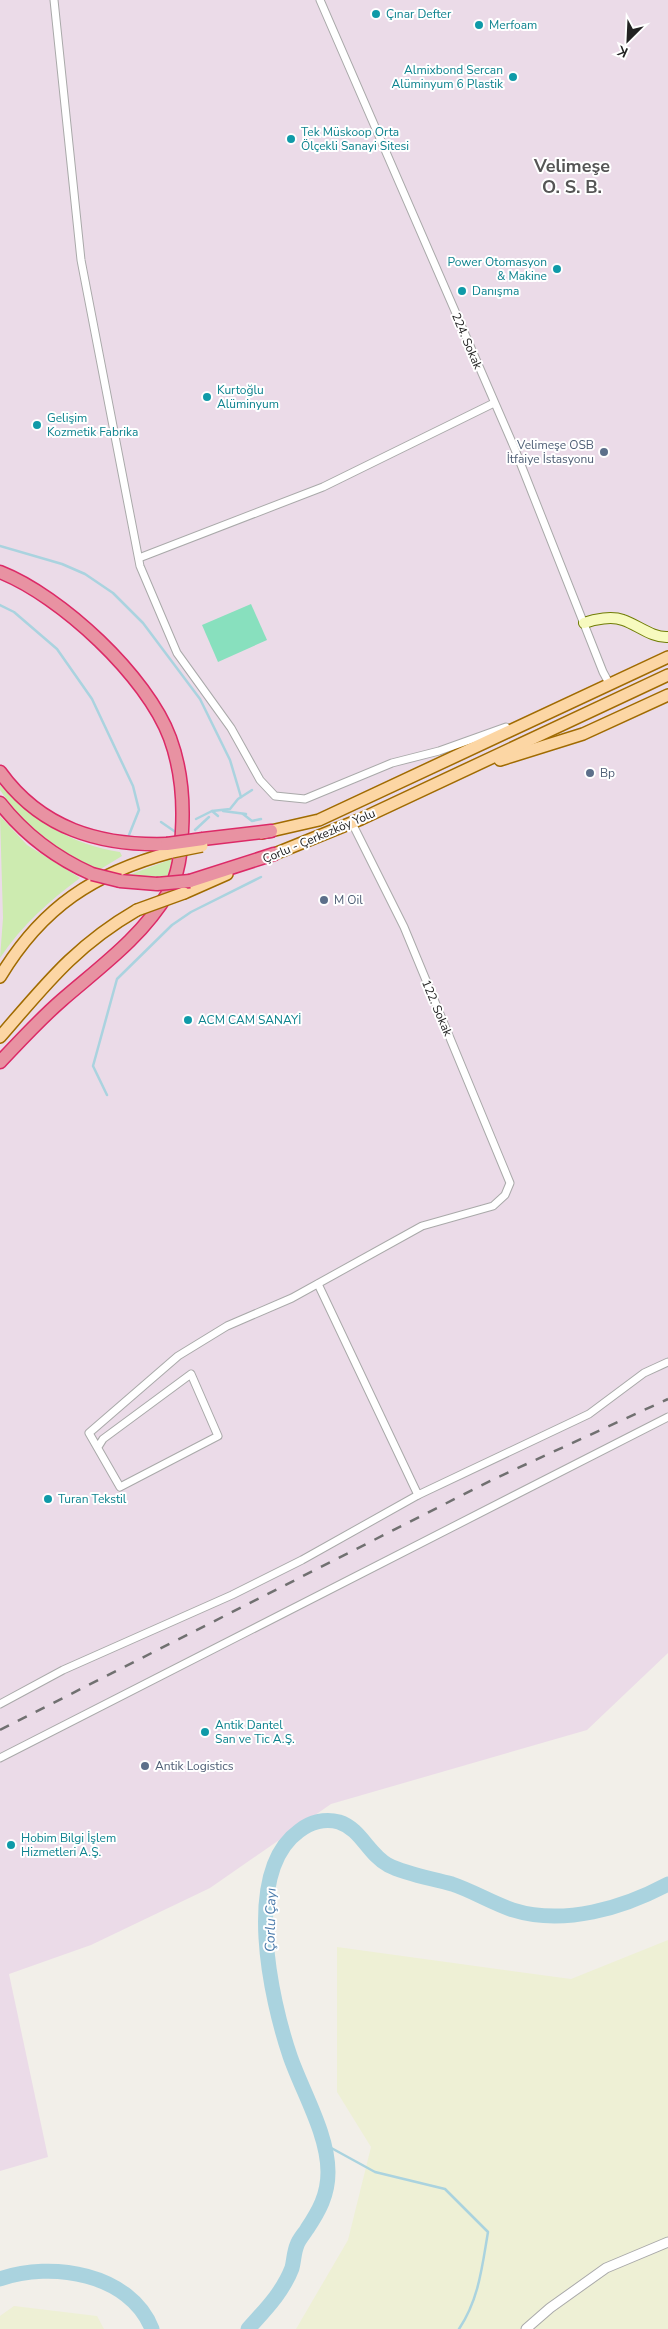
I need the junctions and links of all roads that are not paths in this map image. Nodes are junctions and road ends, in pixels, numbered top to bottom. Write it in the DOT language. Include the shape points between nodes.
graph roads {
  1 [pos="54,0"];
  2 [pos="320,0"];
  3 [pos="494,403"];
  4 [pos="139,558"];
  5 [pos="0,572"];
  6 [pos="584,623"];
  7 [pos="668,637"];
  8 [pos="668,657"];
  9 [pos="668,675"];
  10 [pos="610,685"];
  11 [pos="668,695"];
  12 [pos="617,700"];
  13 [pos="544,714"];
  14 [pos="625,715"];
  15 [pos="472,766"];
  16 [pos="0,772"];
  17 [pos="0,803"];
  18 [pos="352,823"];
  19 [pos="271,831"];
  20 [pos="169,848"];
  21 [pos="274,854"];
  22 [pos="187,887"];
  23 [pos="0,977"];
  24 [pos="0,1037"];
  25 [pos="0,1062"];
  26 [pos="318,1284"];
  27 [pos="668,1362"];
  28 [pos="668,1417"];
  29 [pos="98,1448"];
  30 [pos="418,1495"];
  31 [pos="0,1704"];
  32 [pos="0,1758"];
  33 [pos="668,2242"];
  34 [pos="526,2329"];
  1 -- 4 [label="street" via="81,260"];
  2 -- 3 [label="street, 224. Sokak"];
  3 -- 4 [label="street" via="323,486"];
  3 -- 6 [label="street, 224. Sokak"];
  4 -- 13 [label="street" via="177,654 231,728 260,780 275,796 305,799 392,763 439,751"];
  5 -- 25 [label="highway" via="28,584 70,613 138,684 170,737 178,763 183,804 176,874 152,916 134,938 59,1003"];
  6 -- 7 [label="main road" via="622,619 645,631"];
  6 -- 10 [label="street, 224. Sokak"];
  8 -- 10 [label="main road, Çorlu - Çerkezköy Yolu"];
  9 -- 12 [label="main road, Çorlu - Çerkezköy Yolu"];
  10 -- 12 [label="main road"];
  10 -- 13 [label="main road, Çorlu - Çerkezköy Yolu"];
  11 -- 14 [label="main road"];
  12 -- 14 [label="main road"];
  12 -- 15 [label="main road, Çorlu - Çerkezköy Yolu"];
  13 -- 19 [label="main road, Çorlu - Çerkezköy Yolu" via="319,820"];
  14 -- 15 [label="main road" via="546,747"];
  15 -- 18 [label="main road, Çorlu - Çerkezköy Yolu"];
  16 -- 20 [label="highway" via="30,805 79,833 127,844"];
  17 -- 22 [label="highway, bridge" via="38,843 92,874 120,881"];
  18 -- 21 [label="main road, Çorlu - Çerkezköy Yolu"];
  18 -- 26 [label="street, 122. Sokak" via="404,928 510,1183 506,1196 493,1206 422,1226"];
  19 -- 20 [label="highway, bridge"];
  20 -- 23 [label="main road" via="90,883 44,921"];
  21 -- 22 [label="highway"];
  22 -- 24 [label="main road, bridge" via="109,926 76,952"];
  26 -- 29 [label="street" via="228,1326 178,1356 90,1433"];
  26 -- 30 [label="street"];
  27 -- 30 [label="street" via="644,1373 589,1414"];
  28 -- 32 [label="street"];
  29 -- 29 [label="street" via="120,1487 218,1436 192,1374 103,1439"];
  30 -- 31 [label="street" via="232,1595 63,1670"];
  33 -- 34 [label="street" via="606,2268"];
}
